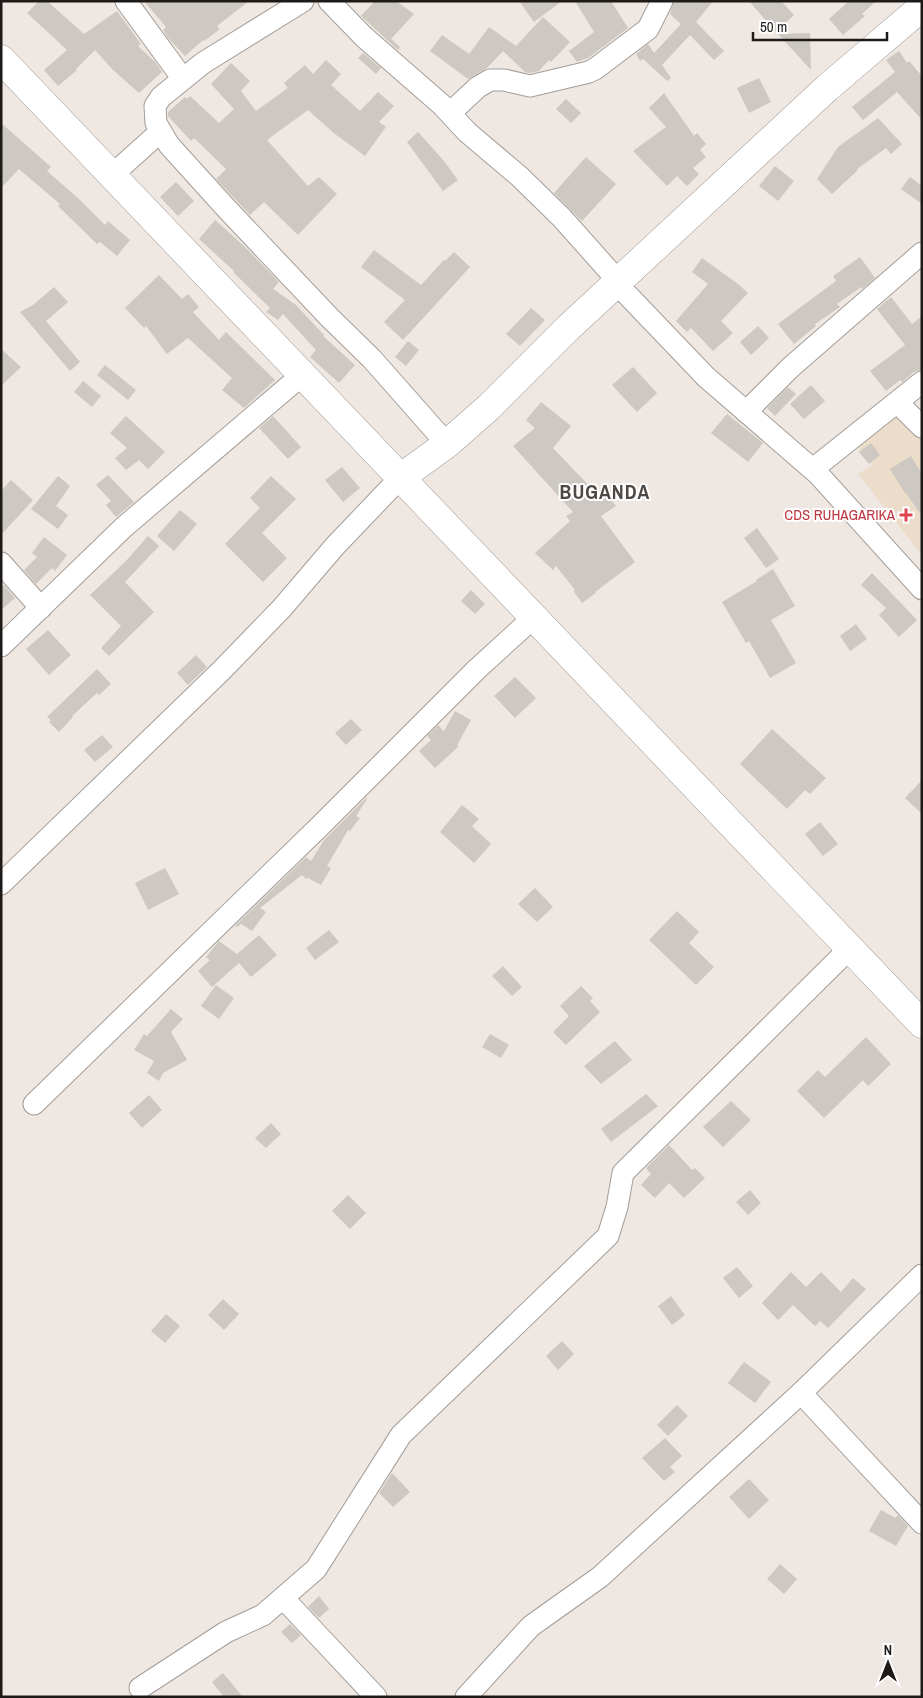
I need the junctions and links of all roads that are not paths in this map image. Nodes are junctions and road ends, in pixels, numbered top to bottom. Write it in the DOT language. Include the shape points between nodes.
graph roads {
  1 [pos="126,1"];
  2 [pos="329,1"];
  3 [pos="662,1"];
  4 [pos="298,2"];
  5 [pos="922,7"];
  6 [pos="1,59"];
  7 [pos="182,79"];
  8 [pos="450,113"];
  9 [pos="160,132"];
  10 [pos="112,175"];
  11 [pos="922,253"];
  12 [pos="618,283"];
  13 [pos="302,375"];
  14 [pos="922,382"];
  15 [pos="898,402"];
  16 [pos="746,412"];
  17 [pos="922,427"];
  18 [pos="447,444"];
  19 [pos="812,469"];
  20 [pos="400,478"];
  21 [pos="1,563"];
  22 [pos="922,589"];
  23 [pos="41,608"];
  24 [pos="533,618"];
  25 [pos="1,646"];
  26 [pos="1,884"];
  27 [pos="849,949"];
  28 [pos="922,1024"];
  29 [pos="34,1104"];
  30 [pos="922,1275"];
  31 [pos="801,1393"];
  32 [pos="922,1523"];
  33 [pos="283,1598"];
  34 [pos="140,1688"];
  35 [pos="376,1697"];
  36 [pos="466,1697"];
  1 -- 7 [label="street"];
  2 -- 8 [label="street" via="364,38"];
  3 -- 8 [label="street" via="648,29 595,69 530,86 490,80"];
  4 -- 7 [label="street"];
  5 -- 12 [label="main road" via="827,88"];
  6 -- 10 [label="main road"];
  7 -- 9 [label="street" via="155,106 154,115"];
  8 -- 12 [label="street" via="556,212"];
  9 -- 10 [label="street"];
  9 -- 18 [label="street" via="226,208 372,359"];
  10 -- 13 [label="main road"];
  11 -- 16 [label="street" via="791,367"];
  12 -- 16 [label="street" via="706,377"];
  12 -- 18 [label="main road"];
  13 -- 20 [label="main road"];
  13 -- 23 [label="street" via="124,527"];
  14 -- 15 [label="street"];
  15 -- 17 [label="street"];
  15 -- 19 [label="street"];
  16 -- 19 [label="street"];
  18 -- 20 [label="main road"];
  19 -- 22 [label="street"];
  20 -- 24 [label="main road"];
  20 -- 26 [label="street" via="222,670"];
  21 -- 23 [label="street"];
  23 -- 25 [label="street"];
  24 -- 27 [label="main road"];
  24 -- 29 [label="street" via="476,670"];
  27 -- 28 [label="main road"];
  27 -- 33 [label="street" via="623,1173 618,1207 608,1236 401,1435 316,1569"];
  30 -- 31 [label="street"];
  31 -- 32 [label="street"];
  31 -- 36 [label="street" via="600,1577 531,1626"];
  33 -- 34 [label="street" via="263,1616 226,1632"];
  33 -- 35 [label="street"];
}
